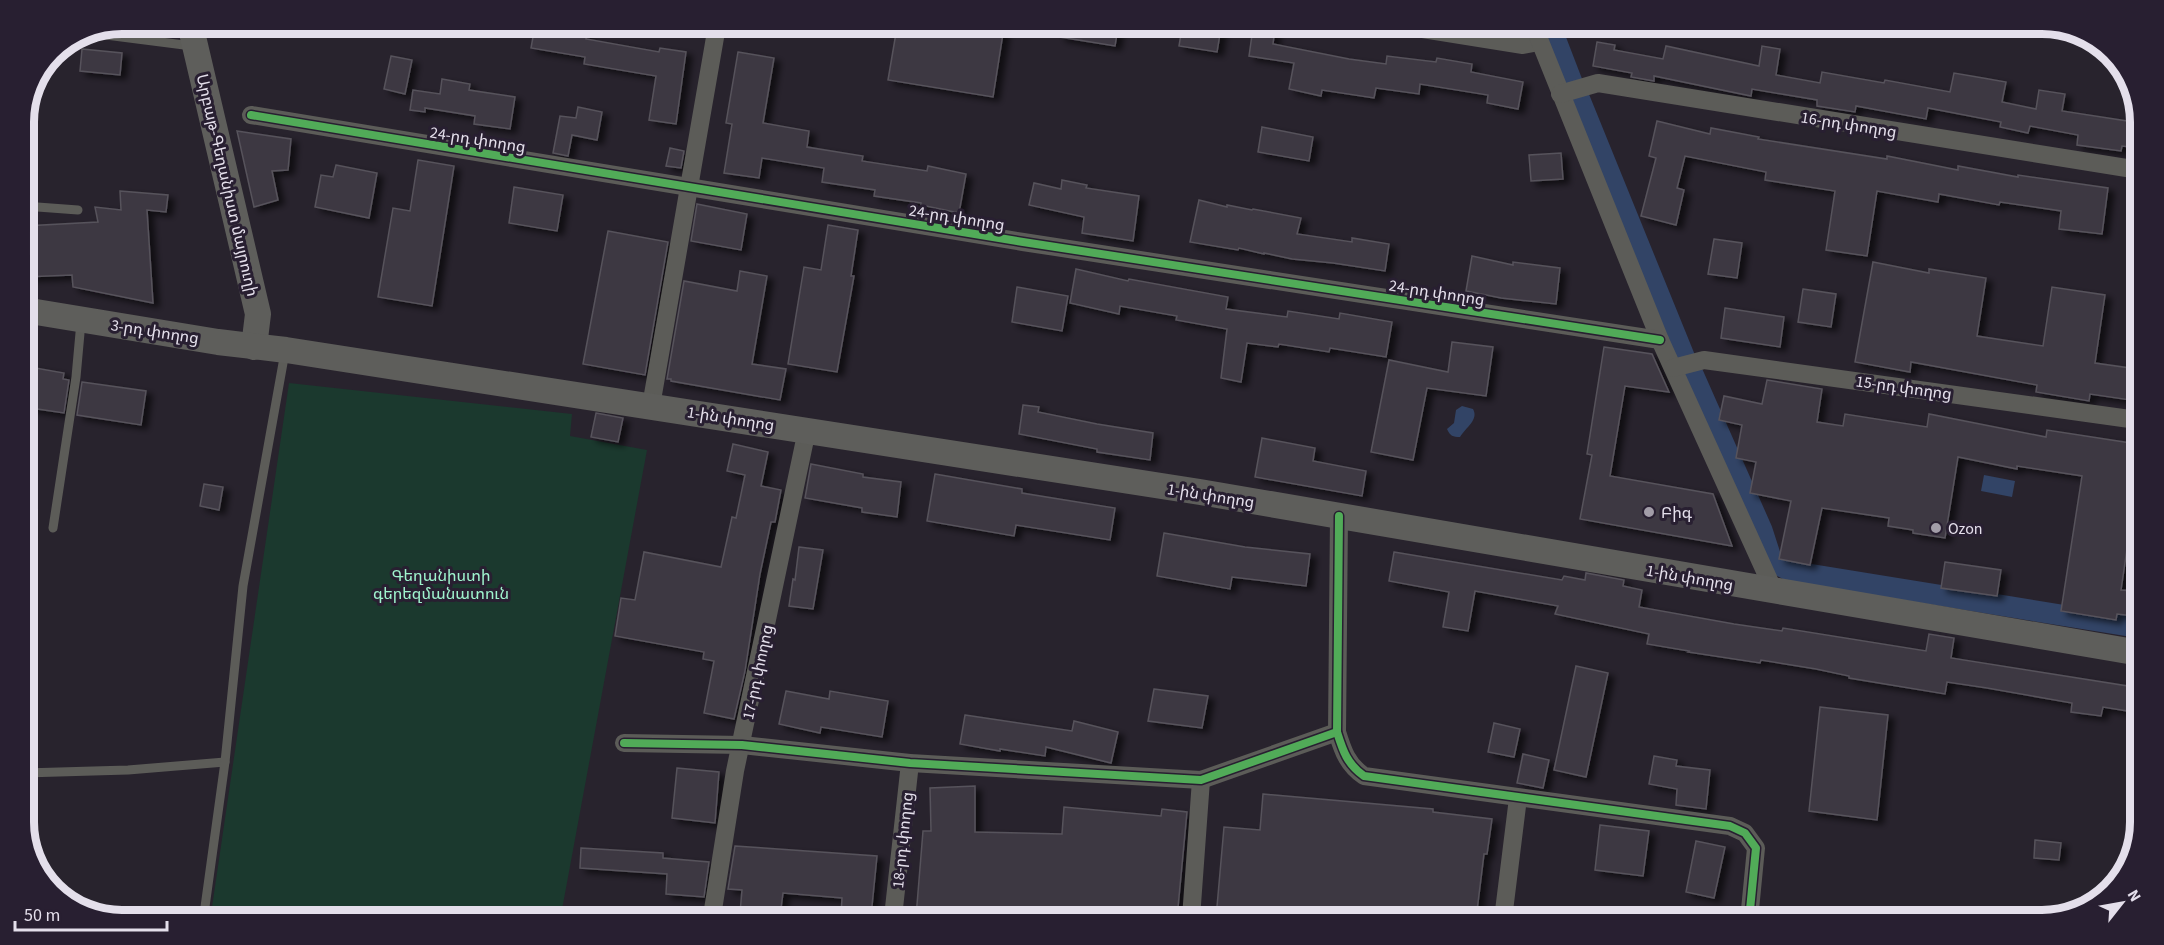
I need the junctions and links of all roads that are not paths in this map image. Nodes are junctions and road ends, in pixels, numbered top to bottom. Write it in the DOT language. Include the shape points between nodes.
graph roads {
  1 [pos="120,34"];
  2 [pos="716,34"];
  3 [pos="1454,34"];
  4 [pos="192,35"];
  5 [pos="1537,36"];
  6 [pos="1560,94"];
  7 [pos="251,115"];
  8 [pos="2129,168"];
  9 [pos="688,188"];
  10 [pos="35,207"];
  11 [pos="78,210"];
  12 [pos="35,312"];
  13 [pos="81,319"];
  14 [pos="1660,340"];
  15 [pos="254,347"];
  16 [pos="286,350"];
  17 [pos="1673,368"];
  18 [pos="651,406"];
  19 [pos="2129,419"];
  20 [pos="807,430"];
  21 [pos="1339,516"];
  22 [pos="53,528"];
  23 [pos="1774,591"];
  24 [pos="2130,651"];
  25 [pos="1337,732"];
  26 [pos="624,743"];
  27 [pos="742,745"];
  28 [pos="225,762"];
  29 [pos="910,763"];
  30 [pos="35,774"];
  31 [pos="1200,780"];
  32 [pos="1518,798"];
  33 [pos="205,910"];
  34 [pos="713,910"];
  35 [pos="894,910"];
  36 [pos="1192,910"];
  37 [pos="1504,910"];
  38 [pos="1750,910"];
  1 -- 4 [label="lane"];
  2 -- 9 [label="street"];
  3 -- 5 [label="street" via="1523,45"];
  4 -- 15 [label="main road, Արբաթ-Գեղանիստ մայրուղի" via="258,314"];
  5 -- 6 [label="street"];
  6 -- 8 [label="street, 16-րդ փողոց" via="1598,84"];
  6 -- 14 [label="street"];
  7 -- 9 [label="street, 24-րդ փողոց"];
  9 -- 14 [label="street, 24-րդ փողոց"];
  9 -- 18 [label="street"];
  10 -- 11 [label="lane"];
  12 -- 13 [label="main road, 3-րդ փողոց"];
  13 -- 15 [label="main road, 3-րդ փողոց"];
  13 -- 22 [label="lane"];
  14 -- 17 [label="street"];
  15 -- 16 [label="main road, 3-րդ փողոց"];
  16 -- 18 [label="main road, 1-ին փողոց"];
  16 -- 28 [label="lane" via="243,586"];
  17 -- 19 [label="street, 15-րդ փողոց" via="1704,360"];
  17 -- 23 [label="street"];
  18 -- 20 [label="main road, 1-ին փողոց"];
  20 -- 21 [label="main road, 1-ին փողոց"];
  20 -- 27 [label="street, 17-րդ փողոց"];
  21 -- 23 [label="main road, 1-ին փողոց"];
  21 -- 25 [label="street"];
  23 -- 24 [label="main road, 1-ին փողոց"];
  25 -- 31 [label="street"];
  25 -- 32 [label="street" via="1344,756 1364,776"];
  26 -- 27 [label="street"];
  27 -- 29 [label="street"];
  27 -- 34 [label="street, 17-րդ փողոց"];
  28 -- 30 [label="lane"];
  28 -- 33 [label="lane"];
  29 -- 31 [label="street"];
  29 -- 35 [label="street, 18-րդ փողոց"];
  31 -- 36 [label="street"];
  32 -- 37 [label="street"];
  32 -- 38 [label="street" via="1730,826 1745,833 1756,848"];
}
